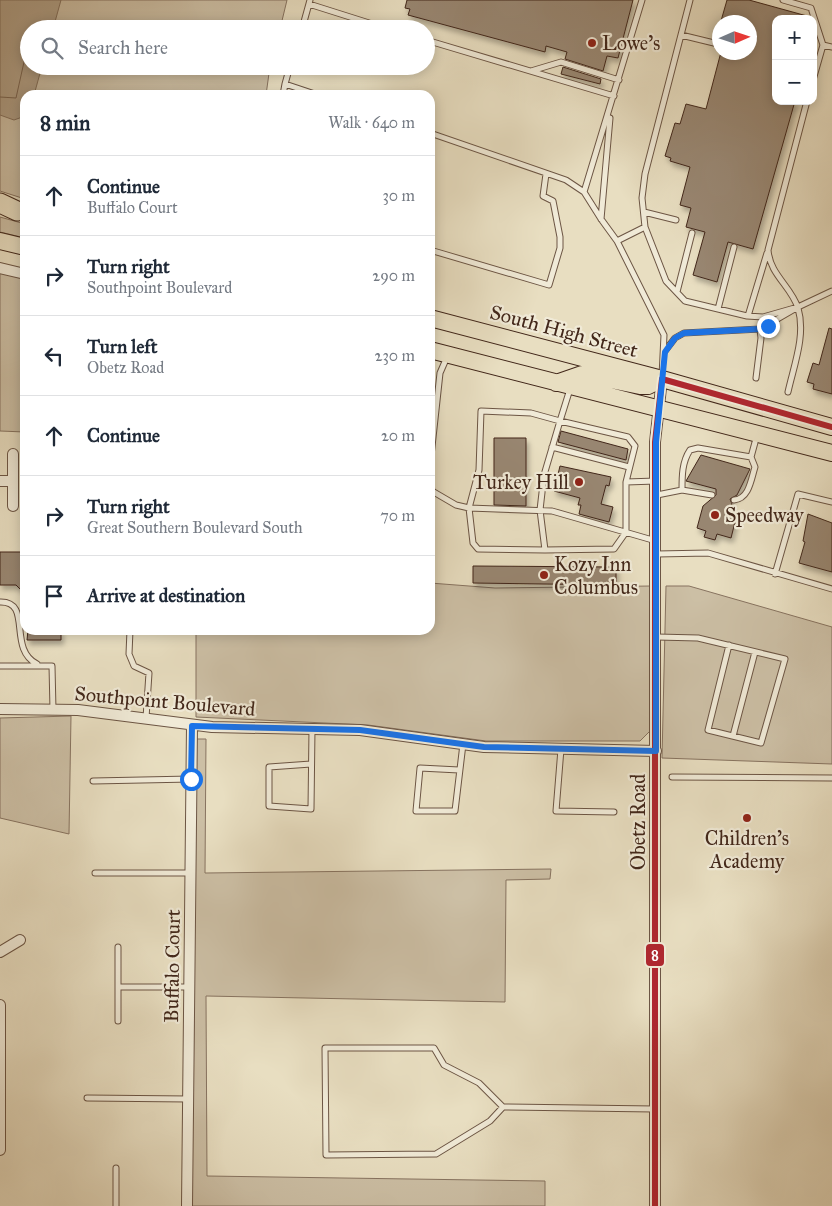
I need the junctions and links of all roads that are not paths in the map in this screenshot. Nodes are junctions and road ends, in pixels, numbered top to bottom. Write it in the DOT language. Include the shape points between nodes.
graph roads {
  1 [pos="642,0"];
  2 [pos="690,0"];
  3 [pos="783,0"];
  4 [pos="310,2"];
  5 [pos="305,20"];
  6 [pos="362,20"];
  7 [pos="681,35"];
  8 [pos="435,43"];
  9 [pos="712,43"];
  10 [pos="823,45"];
  11 [pos="832,47"];
  12 [pos="817,66"];
  13 [pos="530,71"];
  14 [pos="288,75"];
  15 [pos="619,80"];
  16 [pos="285,84"];
  17 [pos="284,90"];
  18 [pos="303,90"];
  19 [pos="614,96"];
  20 [pos="806,105"];
  21 [pos="610,110"];
  22 [pos="435,135"];
  23 [pos="546,174"];
  24 [pos="584,192"];
  25 [pos="0,203"];
  26 [pos="14,211"];
  27 [pos="644,212"];
  28 [pos="601,220"];
  29 [pos="676,220"];
  30 [pos="645,227"];
  31 [pos="692,234"];
  32 [pos="0,241"];
  33 [pos="617,241"];
  34 [pos="20,246"];
  35 [pos="734,246"];
  36 [pos="768,250"];
  37 [pos="435,251"];
  38 [pos="0,268"];
  39 [pos="20,273"];
  40 [pos="832,291"];
  41 [pos="677,292"];
  42 [pos="798,307"];
  43 [pos="718,309"];
  44 [pos="748,316"];
  45 [pos="435,319"];
  46 [pos="760,329"];
  47 [pos="435,351"];
  48 [pos="665,352"];
  49 [pos="448,354"];
  50 [pos="756,378"];
  51 [pos="662,379"];
  52 [pos="564,385"];
  53 [pos="788,392"];
  54 [pos="659,407"];
  55 [pos="435,418"];
  56 [pos="560,421"];
  57 [pos="832,427"];
  58 [pos="757,432"];
  59 [pos="552,447"];
  60 [pos="832,453"];
  61 [pos="13,454"];
  62 [pos="751,458"];
  63 [pos="629,467"];
  64 [pos="0,481"];
  65 [pos="13,481"];
  66 [pos="656,481"];
  67 [pos="626,482"];
  68 [pos="682,490"];
  69 [pos="435,493"];
  70 [pos="657,495"];
  71 [pos="712,495"];
  72 [pos="734,500"];
  73 [pos="832,502"];
  74 [pos="13,506"];
  75 [pos="468,508"];
  76 [pos="540,510"];
  77 [pos="626,532"];
  78 [pos="657,541"];
  79 [pos="545,550"];
  80 [pos="657,554"];
  81 [pos="775,574"];
  82 [pos="832,589"];
  83 [pos="0,602"];
  84 [pos="20,632"];
  85 [pos="20,635"];
  86 [pos="130,635"];
  87 [pos="657,637"];
  88 [pos="729,645"];
  89 [pos="755,652"];
  90 [pos="39,665"];
  91 [pos="0,666"];
  92 [pos="0,709"];
  93 [pos="52,710"];
  94 [pos="146,718"];
  95 [pos="192,726"];
  96 [pos="312,729"];
  97 [pos="733,736"];
  98 [pos="463,744"];
  99 [pos="561,749"];
  100 [pos="656,751"];
  101 [pos="311,764"];
  102 [pos="459,770"];
  103 [pos="672,777"];
  104 [pos="832,778"];
  105 [pos="191,779"];
  106 [pos="93,781"];
  107 [pos="614,812"];
  108 [pos="95,873"];
  109 [pos="190,873"];
  110 [pos="20,940"];
  111 [pos="118,947"];
  112 [pos="0,952"];
  113 [pos="118,987"];
  114 [pos="189,987"];
  115 [pos="0,1005"];
  116 [pos="118,1022"];
  117 [pos="87,1098"];
  118 [pos="188,1099"];
  119 [pos="503,1107"];
  120 [pos="654,1109"];
  121 [pos="0,1150"];
  122 [pos="116,1168"];
  123 [pos="116,1206"];
  124 [pos="187,1206"];
  125 [pos="655,1206"];
  1 -- 15 [label="lane"];
  2 -- 7 [label="lane"];
  3 -- 10 [label="lane" via="811,8"];
  4 -- 5 [label="lane"];
  4 -- 6 [label="lane"];
  7 -- 9 [label="lane"];
  7 -- 27 [label="lane" via="645,174"];
  8 -- 13 [label="lane"];
  10 -- 11 [label="lane"];
  10 -- 12 [label="lane"];
  13 -- 15 [label="lane" via="561,62"];
  13 -- 19 [label="lane"];
  14 -- 16 [label="lane"];
  15 -- 19 [label="lane"];
  16 -- 17 [label="lane"];
  16 -- 18 [label="lane"];
  19 -- 21 [label="lane"];
  20 -- 36 [label="lane"];
  21 -- 24 [label="lane"];
  21 -- 28 [label="lane"];
  22 -- 23 [label="lane"];
  23 -- 24 [label="lane" via="566,180"];
  23 -- 37 [label="lane" via="543,196 553,201 560,237 549,285"];
  24 -- 28 [label="lane"];
  25 -- 26 [label="highway"];
  27 -- 29 [label="lane"];
  27 -- 30 [label="lane"];
  28 -- 33 [label="lane"];
  30 -- 33 [label="lane"];
  30 -- 41 [label="lane" via="666,281"];
  31 -- 41 [label="lane"];
  32 -- 34 [label="main road"];
  33 -- 48 [label="lane" via="664,335"];
  35 -- 43 [label="lane"];
  36 -- 42 [label="lane" via="773,270"];
  36 -- 44 [label="lane"];
  38 -- 39 [label="street"];
  40 -- 42 [label="lane"];
  41 -- 43 [label="lane" via="685,301"];
  42 -- 44 [label="lane" via="763,316"];
  42 -- 46 [label="lane"];
  42 -- 53 [label="lane" via="801,338"];
  43 -- 44 [label="lane"];
  45 -- 51 [label="main road, South High Street"];
  46 -- 48 [label="lane" via="684,333 675,338"];
  46 -- 50 [label="lane"];
  47 -- 49 [label="main road"];
  48 -- 51 [label="lane"];
  49 -- 52 [label="main road"];
  49 -- 55 [label="lane" via="440,373"];
  51 -- 52 [label="main road" via="640,386 582,374"];
  51 -- 54 [label="street, Obetz Road"];
  51 -- 57 [label="main road, South High Street"];
  52 -- 54 [label="main road"];
  52 -- 56 [label="lane"];
  54 -- 58 [label="main road"];
  54 -- 66 [label="street, Obetz Road"];
  56 -- 59 [label="lane"];
  56 -- 63 [label="lane" via="628,437 635,446"];
  56 -- 75 [label="lane" via="531,413 481,411 479,470"];
  58 -- 60 [label="main road"];
  58 -- 62 [label="lane"];
  59 -- 63 [label="lane"];
  59 -- 76 [label="lane" via="544,475"];
  61 -- 65 [label="street"];
  62 -- 68 [label="lane" via="698,448 690,450 682,475"];
  62 -- 72 [label="lane" via="755,467 745,496"];
  63 -- 67 [label="lane"];
  64 -- 65 [label="street"];
  65 -- 74 [label="street"];
  66 -- 67 [label="lane"];
  66 -- 70 [label="street, Obetz Road"];
  67 -- 77 [label="lane"];
  68 -- 70 [label="lane"];
  68 -- 71 [label="lane"];
  69 -- 75 [label="lane"];
  70 -- 78 [label="street, Obetz Road"];
  73 -- 81 [label="lane" via="798,494"];
  75 -- 76 [label="lane"];
  75 -- 79 [label="lane" via="473,543 478,549"];
  76 -- 77 [label="lane" via="576,516"];
  76 -- 79 [label="lane"];
  77 -- 78 [label="lane"];
  77 -- 79 [label="lane" via="614,549"];
  78 -- 80 [label="street, Obetz Road"];
  80 -- 81 [label="lane" via="708,553"];
  80 -- 87 [label="street, Obetz Road"];
  81 -- 82 [label="lane"];
  83 -- 84 [label="lane" via="15,605"];
  85 -- 90 [label="lane" via="22,650"];
  86 -- 94 [label="lane" via="129,654 134,666 149,673"];
  87 -- 88 [label="lane" via="698,638"];
  87 -- 100 [label="street, Obetz Road"];
  88 -- 89 [label="lane"];
  88 -- 97 [label="lane" via="708,730"];
  89 -- 97 [label="lane"];
  89 -- 97 [label="lane" via="785,659 761,743"];
  90 -- 91 [label="lane"];
  90 -- 93 [label="lane" via="52,666"];
  92 -- 93 [label="street, Southpoint Boulevard"];
  93 -- 94 [label="street, Southpoint Boulevard"];
  94 -- 95 [label="street, Southpoint Boulevard"];
  95 -- 96 [label="street, Southpoint Boulevard"];
  95 -- 105 [label="street, Buffalo Court"];
  96 -- 98 [label="street, Southpoint Boulevard" via="360,730"];
  96 -- 101 [label="lane"];
  98 -- 99 [label="street, Southpoint Boulevard"];
  98 -- 102 [label="lane"];
  99 -- 100 [label="street, Southpoint Boulevard"];
  99 -- 107 [label="lane" via="556,811"];
  100 -- 120 [label="street, Obetz Road"];
  101 -- 101 [label="lane" via="311,809 269,806 269,767"];
  102 -- 102 [label="lane" via="455,810 416,811 420,768"];
  103 -- 104 [label="lane"];
  105 -- 106 [label="lane"];
  105 -- 109 [label="street, Buffalo Court"];
  108 -- 109 [label="lane"];
  109 -- 114 [label="street, Buffalo Court"];
  110 -- 112 [label="street"];
  111 -- 113 [label="lane"];
  113 -- 114 [label="lane"];
  113 -- 116 [label="lane"];
  114 -- 118 [label="street, Buffalo Court"];
  115 -- 121 [label="street"];
  117 -- 118 [label="lane"];
  118 -- 124 [label="street, Buffalo Court"];
  119 -- 119 [label="lane" via="479,1083 444,1065 434,1048 325,1048 326,1155 436,1154 490,1121"];
  119 -- 120 [label="lane"];
  120 -- 125 [label="street, Obetz Road"];
  122 -- 123 [label="lane"];
}
